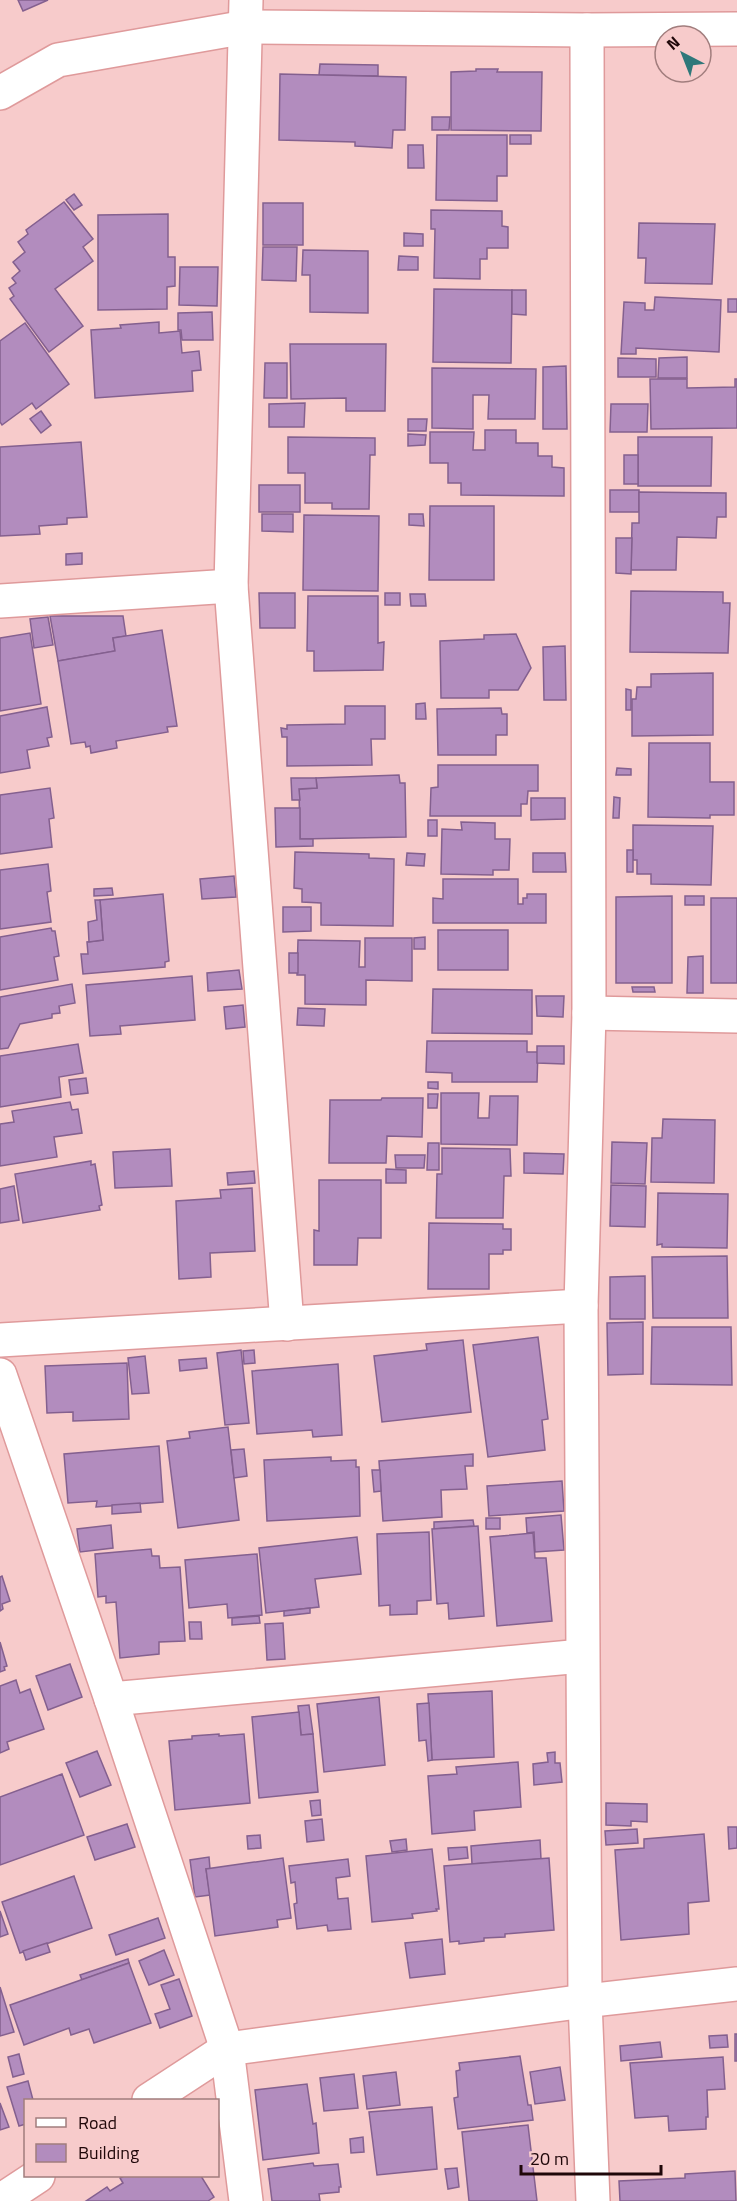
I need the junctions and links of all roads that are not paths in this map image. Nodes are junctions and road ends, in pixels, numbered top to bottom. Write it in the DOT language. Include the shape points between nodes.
graph roads {
  1 [pos="246,14"];
  2 [pos="737,29"];
  3 [pos="587,30"];
  4 [pos="0,93"];
  5 [pos="231,586"];
  6 [pos="0,601"];
  7 [pos="589,1013"];
  8 [pos="737,1016"];
  9 [pos="581,1306"];
  10 [pos="287,1324"];
  11 [pos="0,1340"];
  12 [pos="0,1375"];
  13 [pos="582,1656"];
  14 [pos="111,1699"];
  15 [pos="737,1984"];
  16 [pos="585,2001"];
  17 [pos="227,2049"];
  18 [pos="151,2099"];
  19 [pos="35,2177"];
  20 [pos="0,2201"];
  21 [pos="246,2201"];
  22 [pos="593,2201"];
  1 -- 3 [label="street"];
  1 -- 4 [label="street" via="58,60"];
  1 -- 5 [label="street"];
  2 -- 3 [label="street"];
  3 -- 7 [label="street"];
  5 -- 6 [label="street"];
  5 -- 10 [label="street"];
  7 -- 8 [label="street"];
  7 -- 9 [label="street"];
  9 -- 10 [label="street"];
  9 -- 13 [label="street"];
  10 -- 11 [label="street"];
  12 -- 14 [label="street"];
  13 -- 14 [label="street"];
  13 -- 16 [label="street"];
  14 -- 17 [label="street"];
  15 -- 16 [label="street"];
  16 -- 17 [label="street"];
  16 -- 22 [label="street"];
  17 -- 18 [label="street"];
  17 -- 21 [label="street"];
  19 -- 20 [label="street"];
}
